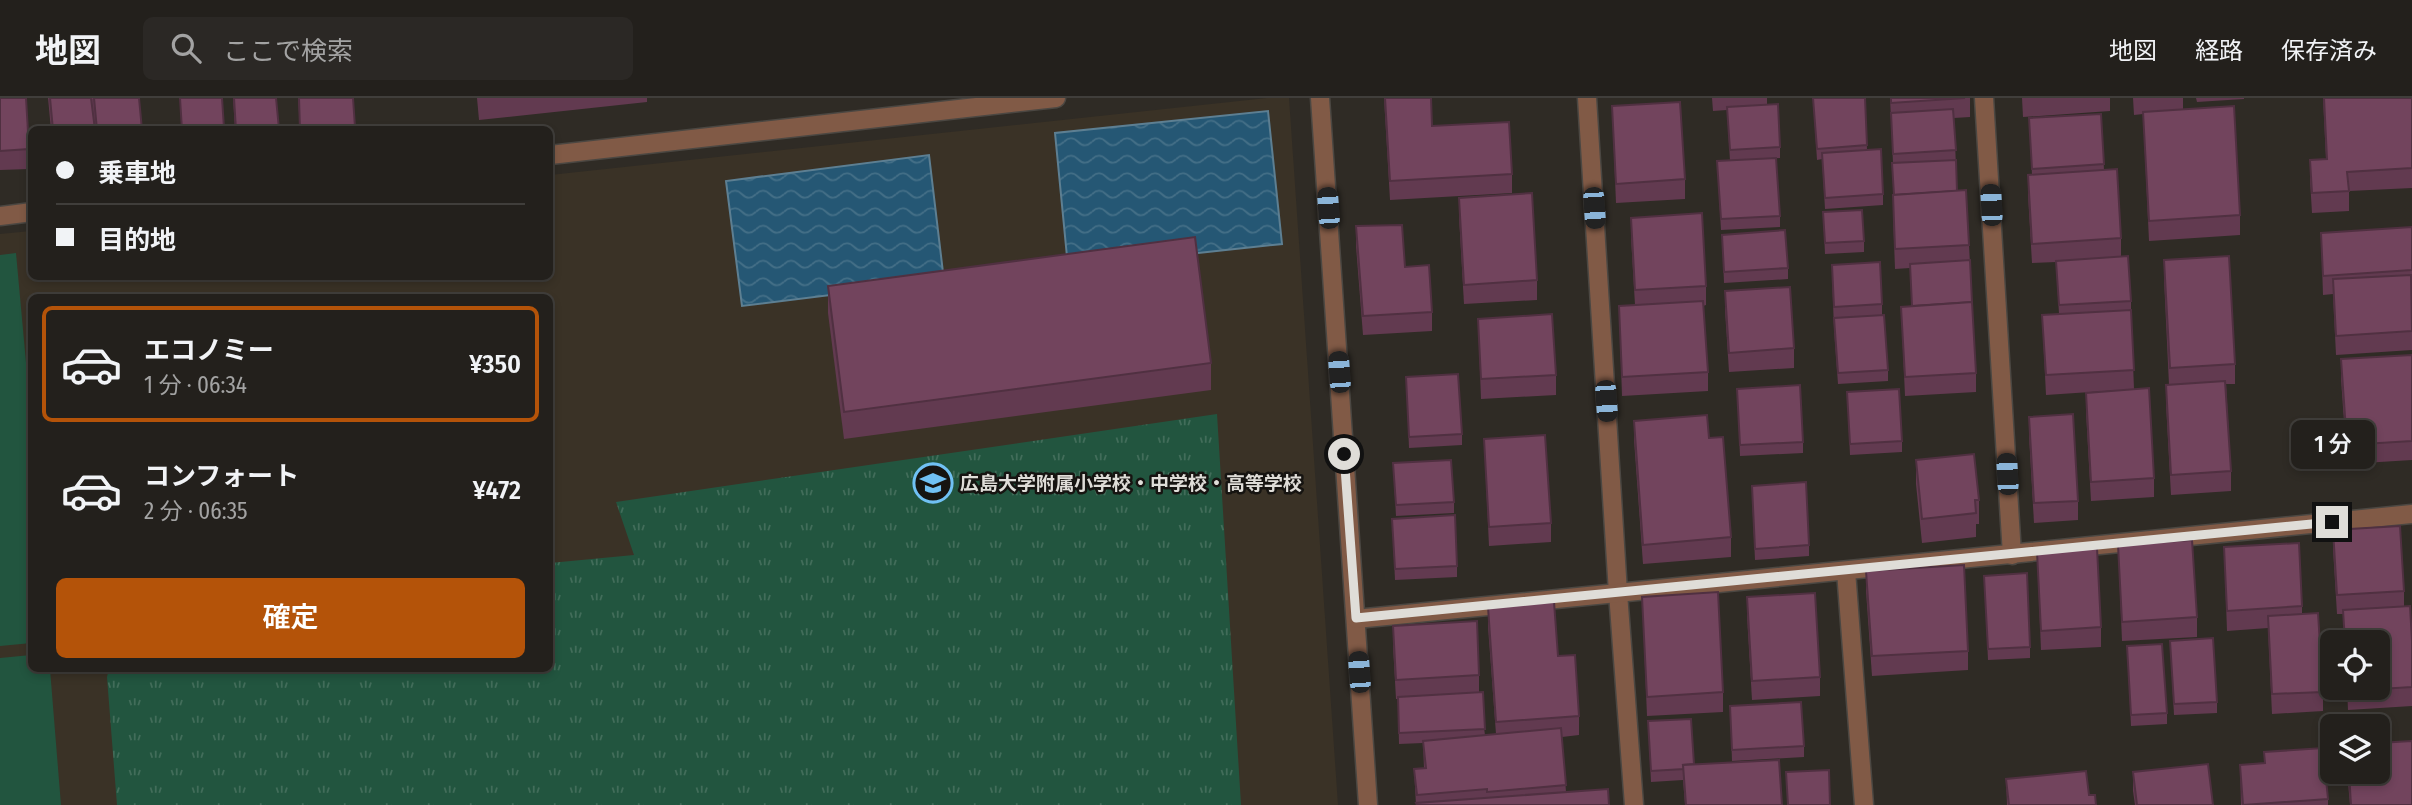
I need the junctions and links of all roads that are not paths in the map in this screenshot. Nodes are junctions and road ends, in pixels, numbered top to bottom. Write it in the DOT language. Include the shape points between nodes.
graph roads {
  1 [pos="1056,98"];
  2 [pos="1320,98"];
  3 [pos="1587,98"];
  4 [pos="1984,98"];
  5 [pos="553,155"];
  6 [pos="28,212"];
  7 [pos="0,216"];
  8 [pos="2412,514"];
  9 [pos="2012,555"];
  10 [pos="1846,571"];
  11 [pos="1618,593"];
  12 [pos="1356,618"];
  13 [pos="1368,805"];
  14 [pos="1634,805"];
  15 [pos="1864,805"];
  1 -- 5 [label="street"];
  2 -- 12 [label="street"];
  3 -- 11 [label="street"];
  4 -- 9 [label="street"];
  6 -- 7 [label="street"];
  8 -- 9 [label="street"];
  9 -- 10 [label="street"];
  10 -- 11 [label="street"];
  10 -- 15 [label="street"];
  11 -- 12 [label="street"];
  11 -- 14 [label="street"];
  12 -- 13 [label="street"];
}
